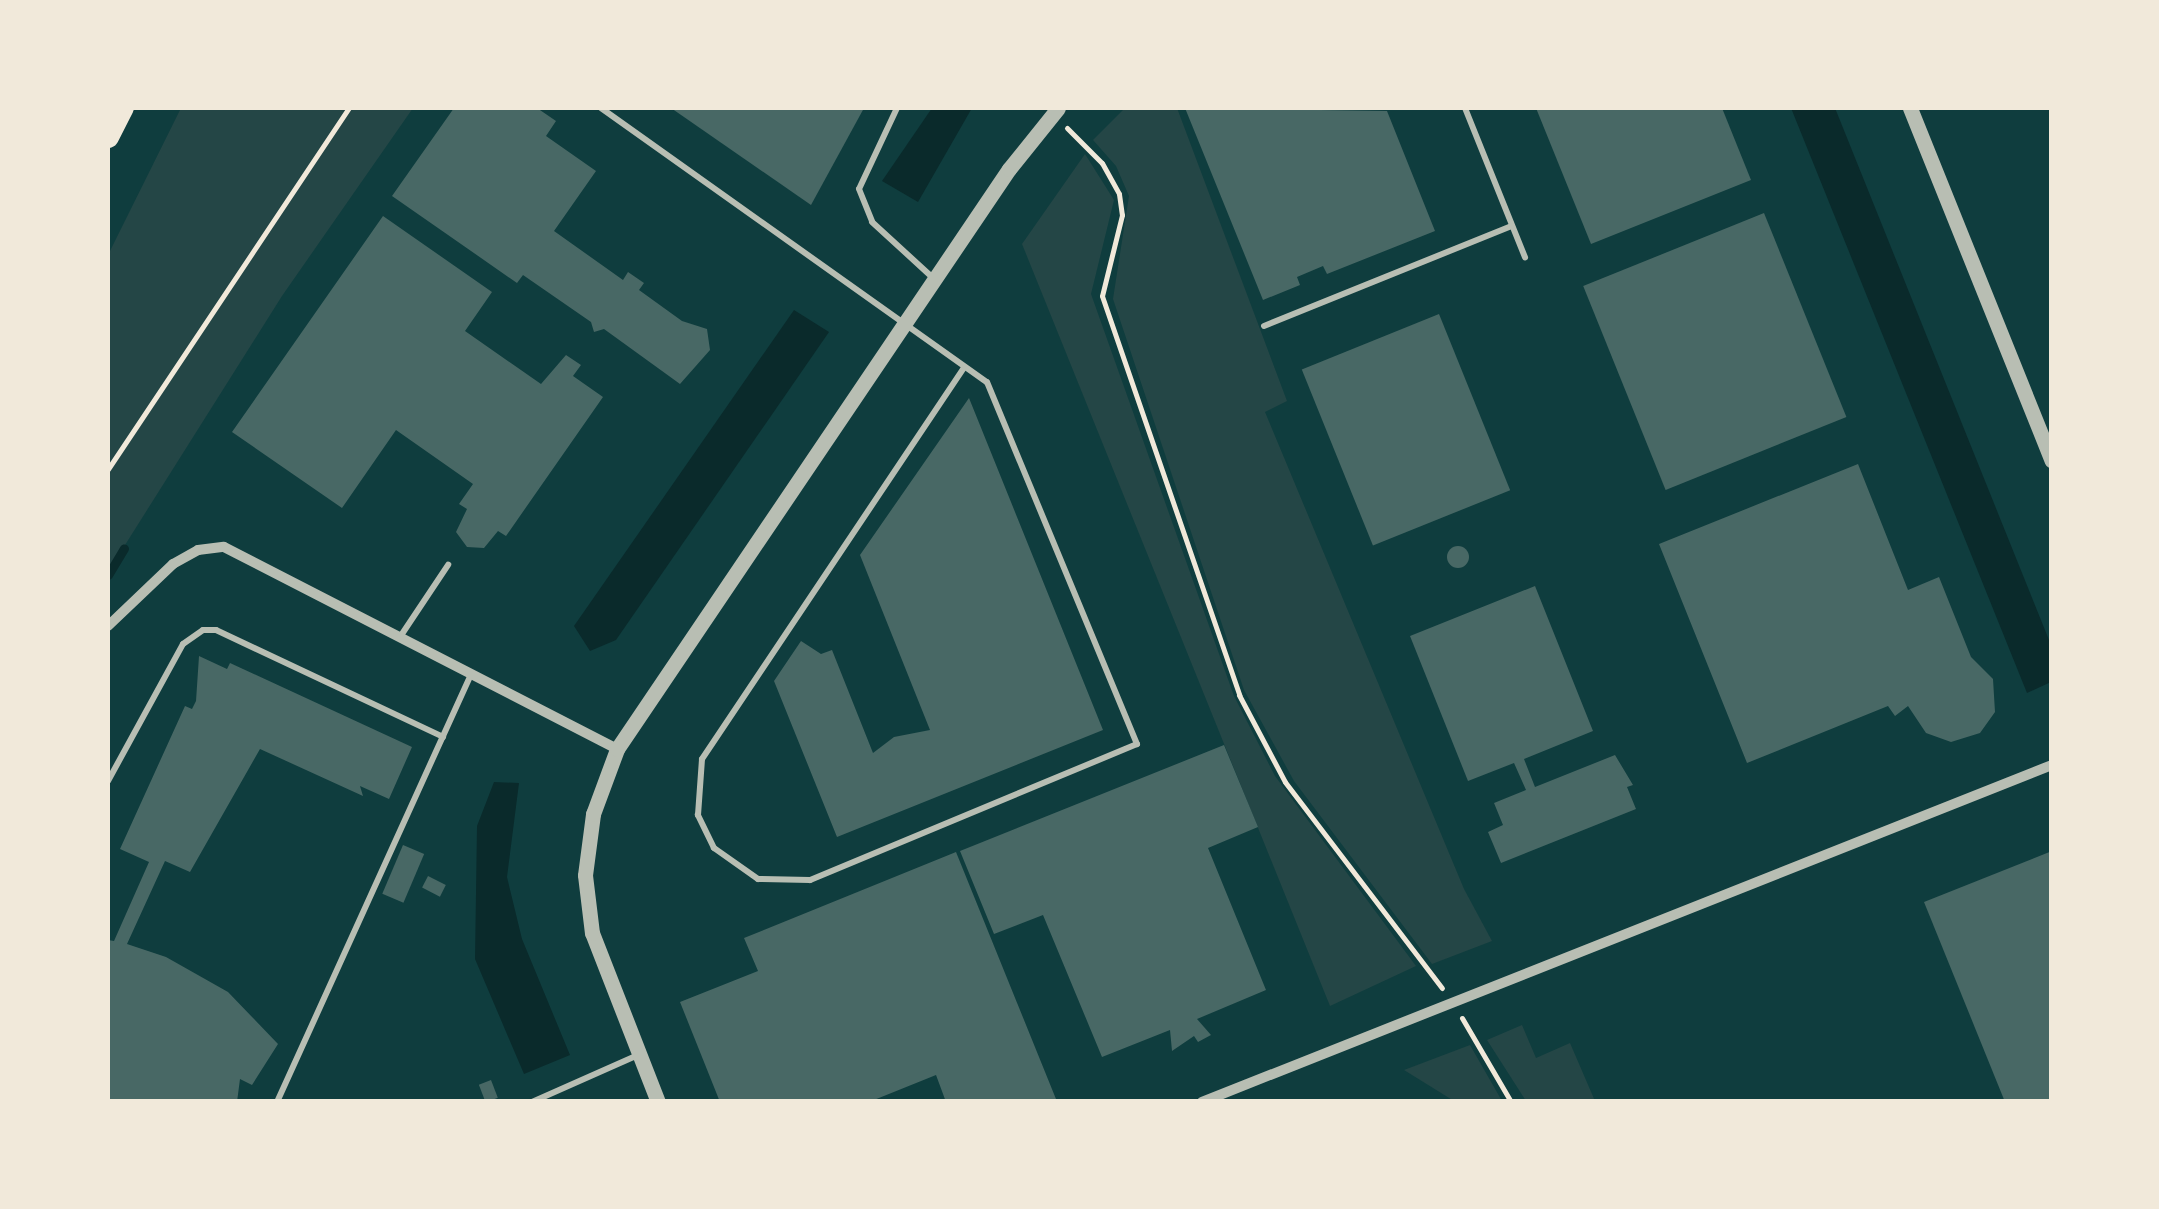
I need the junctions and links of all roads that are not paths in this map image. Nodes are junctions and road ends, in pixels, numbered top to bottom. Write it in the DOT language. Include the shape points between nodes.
graph roads {
  1 [pos="123,108"];
  2 [pos="600,108"];
  3 [pos="897,108"];
  4 [pos="1464,108"];
  5 [pos="1910,108"];
  6 [pos="1056,111"];
  7 [pos="108,138"];
  8 [pos="1512,226"];
  9 [pos="1525,257"];
  10 [pos="936,282"];
  11 [pos="1264,326"];
  12 [pos="906,329"];
  13 [pos="964,366"];
  14 [pos="2052,461"];
  15 [pos="448,566"];
  16 [pos="108,626"];
  17 [pos="400,637"];
  18 [pos="471,675"];
  19 [pos="443,737"];
  20 [pos="617,749"];
  21 [pos="2052,765"];
  22 [pos="108,781"];
  23 [pos="639,1055"];
  24 [pos="277,1102"];
  25 [pos="532,1102"];
  26 [pos="658,1102"];
  27 [pos="1202,1102"];
  1 -- 7 [label="highway"];
  2 -- 12 [label="lane"];
  3 -- 10 [label="lane" via="859,189 872,222"];
  4 -- 8 [label="lane"];
  5 -- 14 [label="street"];
  6 -- 10 [label="street"];
  8 -- 9 [label="lane"];
  8 -- 11 [label="lane"];
  10 -- 12 [label="street"];
  12 -- 13 [label="lane"];
  12 -- 20 [label="street"];
  13 -- 13 [label="lane" via="987,382 1137,744 810,880 758,879 714,848 698,815 702,759"];
  15 -- 17 [label="lane"];
  16 -- 17 [label="street" via="173,564 198,550 224,547"];
  17 -- 18 [label="street"];
  18 -- 19 [label="lane"];
  18 -- 20 [label="street"];
  19 -- 22 [label="lane" via="216,630 203,630 182,644"];
  19 -- 24 [label="lane"];
  20 -- 23 [label="street" via="594,814 585,875 592,934"];
  21 -- 27 [label="street"];
  23 -- 25 [label="lane"];
  23 -- 26 [label="street"];
}
